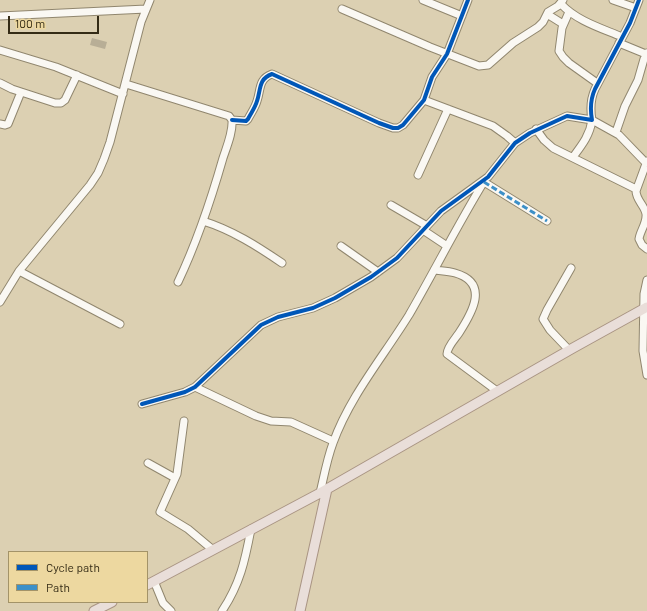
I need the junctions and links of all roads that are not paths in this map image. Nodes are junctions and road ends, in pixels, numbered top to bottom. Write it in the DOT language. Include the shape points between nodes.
graph roads {
  1 [pos="150,0"];
  2 [pos="423,0"];
  3 [pos="468,0"];
  4 [pos="613,0"];
  5 [pos="639,0"];
  6 [pos="562,2"];
  7 [pos="636,8"];
  8 [pos="146,9"];
  9 [pos="342,9"];
  10 [pos="569,12"];
  11 [pos="547,14"];
  12 [pos="0,16"];
  13 [pos="462,16"];
  14 [pos="563,24"];
  15 [pos="620,40"];
  16 [pos="0,50"];
  17 [pos="647,53"];
  18 [pos="447,54"];
  19 [pos="77,75"];
  20 [pos="0,83"];
  21 [pos="597,83"];
  22 [pos="126,84"];
  23 [pos="21,92"];
  24 [pos="123,94"];
  25 [pos="424,100"];
  26 [pos="448,109"];
  27 [pos="232,120"];
  28 [pos="592,120"];
  29 [pos="0,124"];
  30 [pos="536,129"];
  31 [pos="616,132"];
  32 [pos="515,143"];
  33 [pos="573,157"];
  34 [pos="646,162"];
  35 [pos="418,175"];
  36 [pos="486,179"];
  37 [pos="636,189"];
  38 [pos="391,205"];
  39 [pos="203,221"];
  40 [pos="547,221"];
  41 [pos="425,228"];
  42 [pos="341,246"];
  43 [pos="447,246"];
  44 [pos="647,249"];
  45 [pos="282,263"];
  46 [pos="571,268"];
  47 [pos="434,270"];
  48 [pos="19,271"];
  49 [pos="378,272"];
  50 [pos="647,280"];
  51 [pos="178,282"];
  52 [pos="0,302"];
  53 [pos="645,308"];
  54 [pos="120,324"];
  55 [pos="570,350"];
  56 [pos="647,375"];
  57 [pos="195,387"];
  58 [pos="497,391"];
  59 [pos="142,404"];
  60 [pos="184,421"];
  61 [pos="333,441"];
  62 [pos="148,463"];
  63 [pos="175,478"];
  64 [pos="324,491"];
  65 [pos="251,529"];
  66 [pos="213,550"];
  67 [pos="151,583"];
  68 [pos="110,603"];
  69 [pos="94,611"];
  70 [pos="171,611"];
  71 [pos="222,611"];
  72 [pos="300,611"];
  1 -- 8 [label="street"];
  2 -- 13 [label="street"];
  3 -- 13 [label="street"];
  4 -- 7 [label="street"];
  5 -- 7 [label="street"];
  6 -- 10 [label="street"];
  6 -- 11 [label="street"];
  7 -- 15 [label="street"];
  8 -- 12 [label="street"];
  8 -- 22 [label="street"];
  9 -- 18 [label="street"];
  10 -- 14 [label="street"];
  10 -- 15 [label="street"];
  11 -- 14 [label="street"];
  11 -- 18 [label="street" via="544,22 513,43 488,65 479,66"];
  13 -- 18 [label="street"];
  14 -- 21 [label="street" via="559,48 561,54"];
  15 -- 17 [label="street"];
  15 -- 21 [label="street"];
  16 -- 19 [label="street"];
  17 -- 31 [label="street"];
  18 -- 25 [label="street" via="432,77"];
  19 -- 23 [label="street" via="61,103"];
  19 -- 24 [label="street"];
  20 -- 23 [label="street"];
  21 -- 28 [label="street" via="592,97"];
  22 -- 24 [label="street"];
  22 -- 27 [label="street" via="229,116"];
  23 -- 29 [label="street" via="8,124"];
  24 -- 48 [label="street" via="98,174"];
  25 -- 26 [label="street"];
  25 -- 27 [label="street" via="403,125 393,128 272,74 261,82 257,100 248,119 243,122"];
  26 -- 32 [label="street" via="493,126"];
  26 -- 35 [label="street"];
  27 -- 39 [label="street" via="228,143"];
  28 -- 30 [label="street" via="567,116"];
  28 -- 31 [label="street"];
  28 -- 33 [label="street" via="590,131"];
  30 -- 32 [label="street"];
  30 -- 33 [label="street" via="548,145"];
  31 -- 34 [label="street"];
  32 -- 36 [label="street"];
  33 -- 37 [label="street"];
  34 -- 37 [label="street"];
  36 -- 40 [label="street"];
  36 -- 41 [label="street" via="455,200"];
  36 -- 43 [label="street"];
  37 -- 44 [label="street" via="636,196 646,216 639,239"];
  38 -- 41 [label="street"];
  39 -- 45 [label="street" via="236,234"];
  39 -- 51 [label="street"];
  41 -- 43 [label="street"];
  41 -- 49 [label="street" via="405,250"];
  42 -- 49 [label="street"];
  43 -- 47 [label="street"];
  46 -- 55 [label="street" via="543,319"];
  47 -- 58 [label="street" via="459,275 474,286 476,298 470,315 447,354"];
  47 -- 61 [label="street" via="352,402"];
  48 -- 52 [label="street"];
  48 -- 54 [label="street"];
  49 -- 57 [label="street" via="326,303 278,317 261,325"];
  50 -- 53 [label="street"];
  53 -- 55 [label="main road"];
  53 -- 56 [label="street" via="643,357"];
  55 -- 58 [label="main road"];
  57 -- 59 [label="street"];
  57 -- 61 [label="street" via="256,416 271,421 291,422"];
  58 -- 64 [label="main road"];
  60 -- 63 [label="street"];
  61 -- 64 [label="street" via="326,467"];
  62 -- 63 [label="street"];
  63 -- 66 [label="street" via="160,512 188,529"];
  64 -- 65 [label="main road"];
  64 -- 72 [label="main road"];
  65 -- 66 [label="main road"];
  65 -- 71 [label="street" via="244,566 237,585"];
  66 -- 67 [label="main road"];
  67 -- 70 [label="street"];
  68 -- 69 [label="main road"];
}
